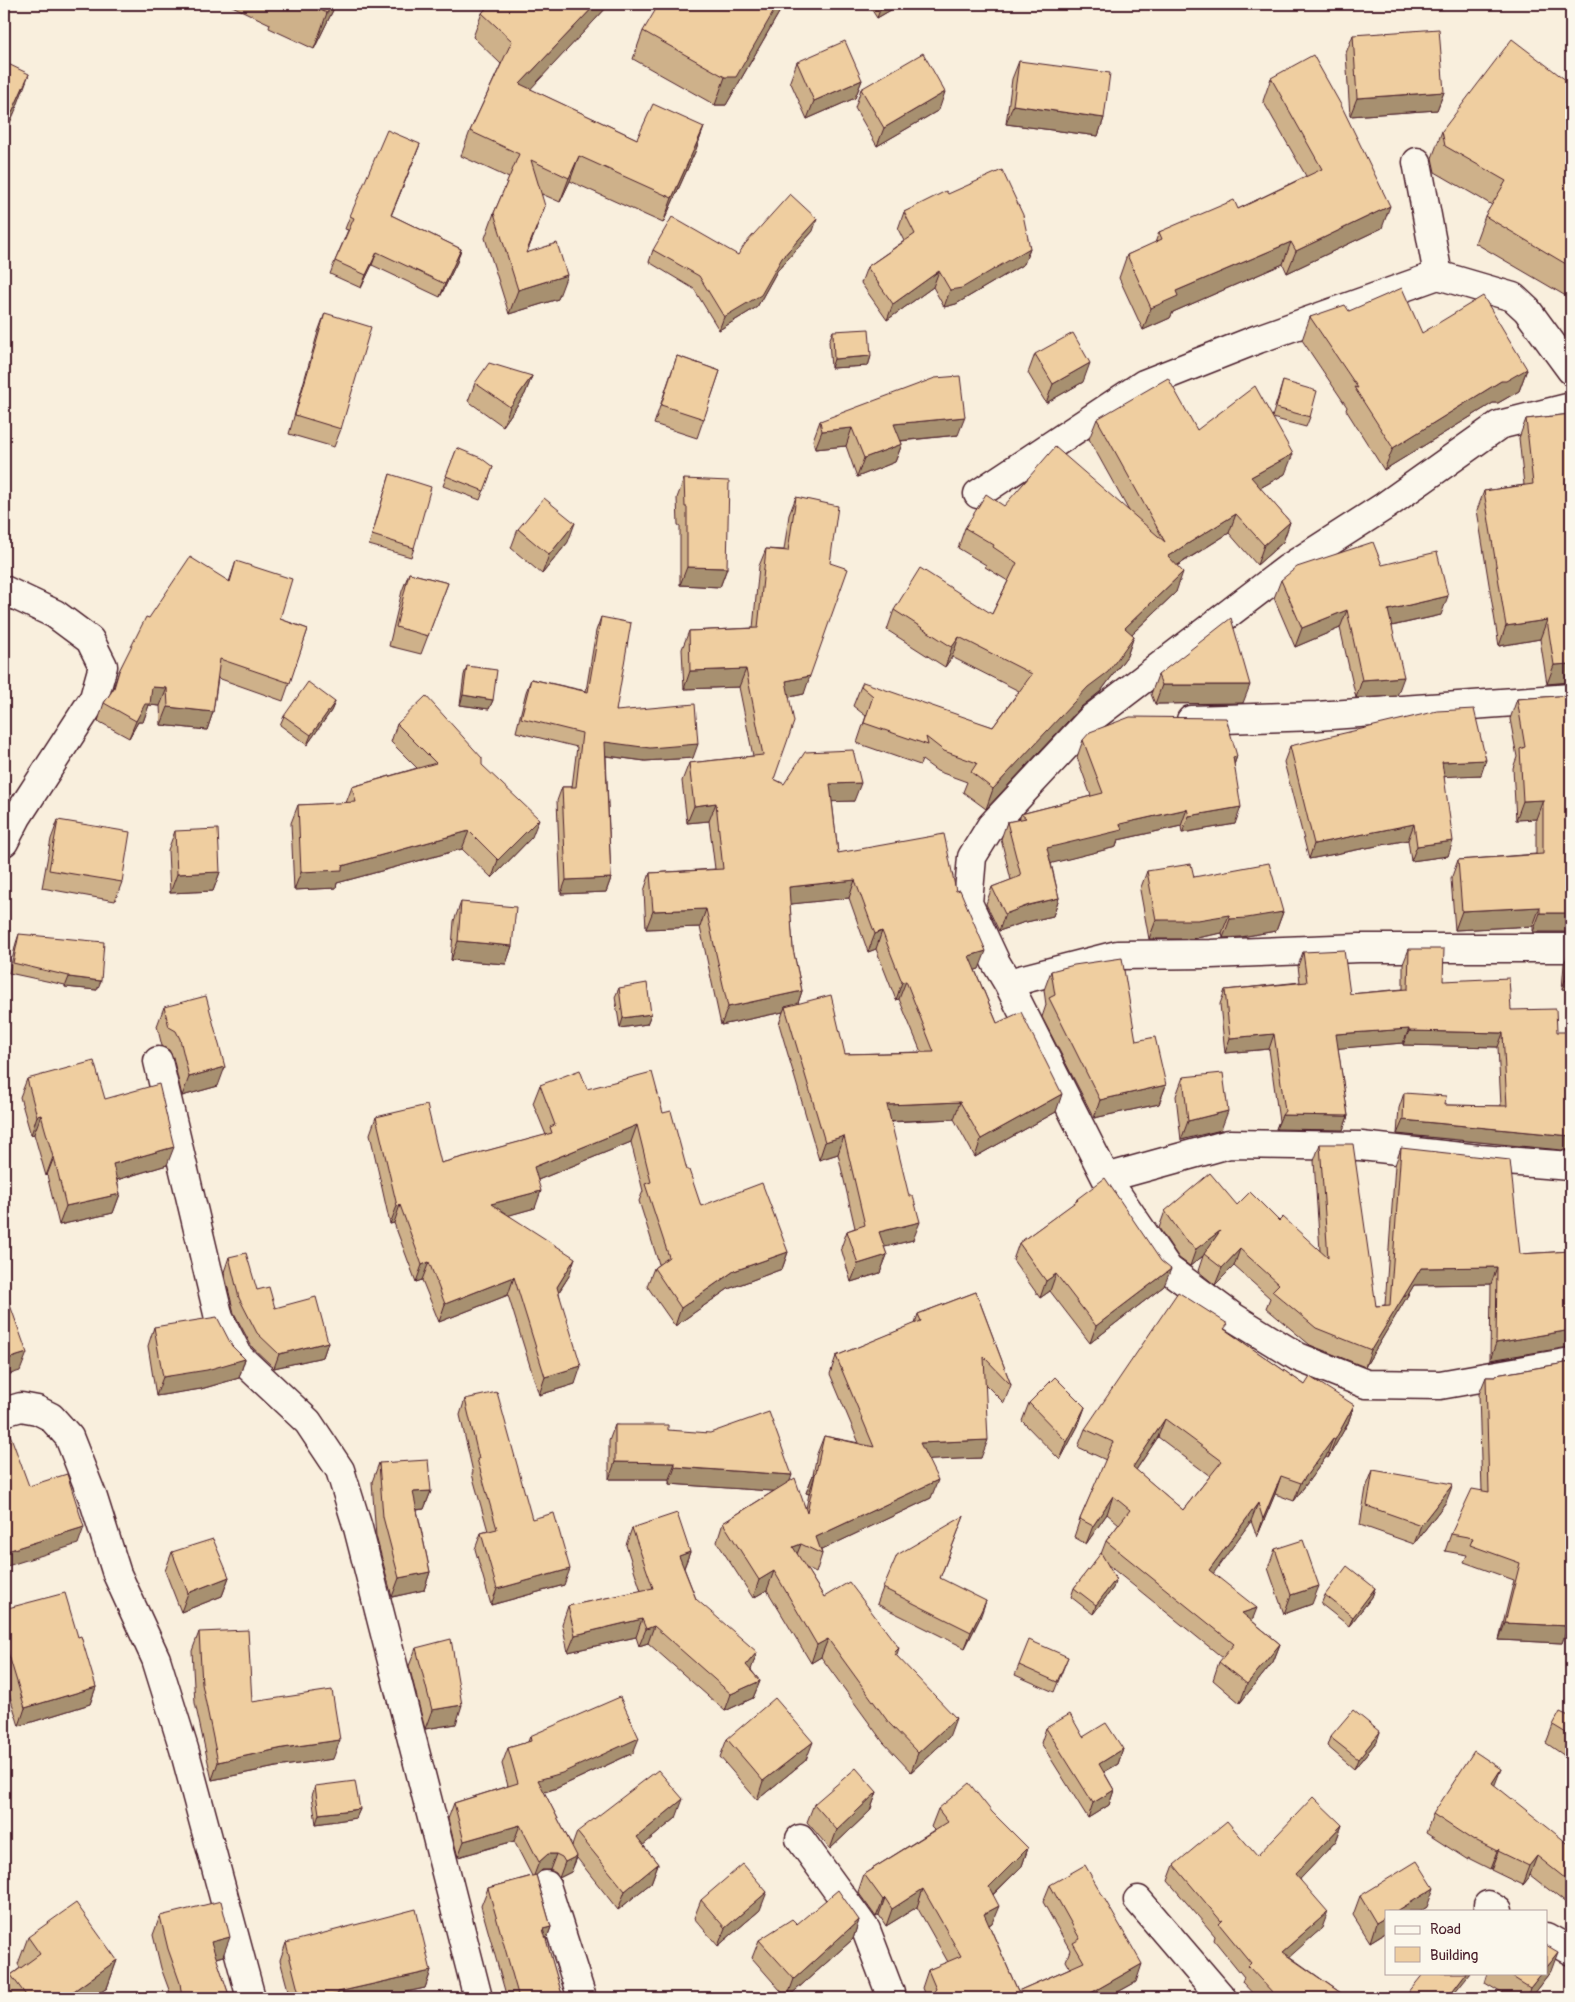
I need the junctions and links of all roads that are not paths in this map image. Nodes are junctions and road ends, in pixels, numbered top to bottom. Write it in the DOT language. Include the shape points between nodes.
graph roads {
  1 [pos="1418,162"];
  2 [pos="1438,275"];
  3 [pos="1571,370"];
  4 [pos="1571,407"];
  5 [pos="978,494"];
  6 [pos="4,590"];
  7 [pos="1571,698"];
  8 [pos="1092,718"];
  9 [pos="1128,720"];
  10 [pos="1166,721"];
  11 [pos="4,842"];
  12 [pos="1571,948"];
  13 [pos="1008,983"];
  14 [pos="158,1061"];
  15 [pos="1571,1166"];
  16 [pos="1106,1178"];
  17 [pos="1571,1362"];
  18 [pos="4,1412"];
  19 [pos="800,1839"];
  20 [pos="546,1885"];
  21 [pos="1138,1900"];
  22 [pos="1548,1938"];
  23 [pos="1571,1951"];
  24 [pos="250,1998"];
  25 [pos="478,1998"];
  26 [pos="582,1998"];
  27 [pos="890,1998"];
  28 [pos="1222,1998"];
  1 -- 2 [label="street"];
  2 -- 3 [label="street" via="1513,297 1527,310"];
  2 -- 5 [label="street" via="1258,339 1144,384"];
  4 -- 8 [label="street" via="1499,425 1385,506 1287,569"];
  6 -- 11 [label="street" via="55,614 90,640 104,666 94,698"];
  7 -- 10 [label="street" via="1318,716"];
  8 -- 9 [label="street"];
  8 -- 13 [label="street" via="991,826 972,857 968,903"];
  12 -- 13 [label="street" via="1359,948 1117,955"];
  13 -- 16 [label="street"];
  14 -- 25 [label="street" via="219,1318 239,1356 308,1422 340,1470 358,1528"];
  15 -- 16 [label="street" via="1361,1146 1229,1144"];
  16 -- 17 [label="street" via="1168,1269 1233,1317 1298,1357 1366,1384 1440,1386"];
  18 -- 24 [label="street" via="21,1407 37,1410 51,1417 69,1437 117,1574 156,1659 184,1749"];
  19 -- 27 [label="street" via="866,1930"];
  20 -- 26 [label="street"];
  21 -- 28 [label="street"];
  22 -- 23 [label="street"];
}
